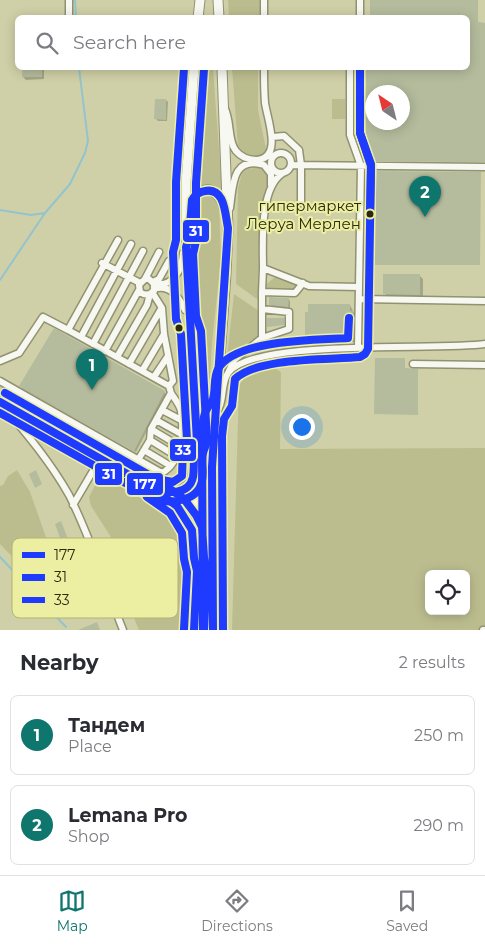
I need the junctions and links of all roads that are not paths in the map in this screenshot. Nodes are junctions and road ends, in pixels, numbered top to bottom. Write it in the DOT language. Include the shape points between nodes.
graph roads {
  1 [pos="69,0"];
  2 [pos="200,0"];
  3 [pos="218,0"];
  4 [pos="264,0"];
  5 [pos="360,0"];
  6 [pos="69,15"];
  7 [pos="198,15"];
  8 [pos="219,15"];
  9 [pos="264,15"];
  10 [pos="360,15"];
  11 [pos="194,70"];
  12 [pos="222,70"];
  13 [pos="264,70"];
  14 [pos="350,70"];
  15 [pos="224,106"];
  16 [pos="272,137"];
  17 [pos="272,148"];
  18 [pos="282,154"];
  19 [pos="273,158"];
  20 [pos="262,159"];
  21 [pos="291,165"];
  22 [pos="301,165"];
  23 [pos="361,166"];
  24 [pos="485,167"];
  25 [pos="272,171"];
  26 [pos="283,173"];
  27 [pos="270,194"];
  28 [pos="301,204"];
  29 [pos="228,228"];
  30 [pos="118,240"];
  31 [pos="131,244"];
  32 [pos="185,247"];
  33 [pos="143,251"];
  34 [pos="159,252"];
  35 [pos="170,261"];
  36 [pos="103,263"];
  37 [pos="263,268"];
  38 [pos="116,270"];
  39 [pos="129,278"];
  40 [pos="303,283"];
  41 [pos="141,284"];
  42 [pos="359,287"];
  43 [pos="153,288"];
  44 [pos="262,292"];
  45 [pos="359,299"];
  46 [pos="485,300"];
  47 [pos="162,308"];
  48 [pos="262,309"];
  49 [pos="186,310"];
  50 [pos="68,330"];
  51 [pos="191,332"];
  52 [pos="164,334"];
  53 [pos="81,338"];
  54 [pos="262,338"];
  55 [pos="93,344"];
  56 [pos="485,344"];
  57 [pos="358,348"];
  58 [pos="105,351"];
  59 [pos="168,356"];
  60 [pos="117,357"];
  61 [pos="0,361"];
  62 [pos="129,364"];
  63 [pos="413,364"];
  64 [pos="485,364"];
  65 [pos="142,371"];
  66 [pos="228,372"];
  67 [pos="154,378"];
  68 [pos="0,381"];
  69 [pos="170,390"];
  70 [pos="0,402"];
  71 [pos="162,410"];
  72 [pos="215,416"];
  73 [pos="156,420"];
  74 [pos="181,420"];
  75 [pos="151,429"];
  76 [pos="181,434"];
  77 [pos="150,440"];
  78 [pos="197,442"];
  79 [pos="181,447"];
  80 [pos="144,450"];
  81 [pos="176,456"];
  82 [pos="100,459"];
  83 [pos="138,460"];
  84 [pos="169,465"];
  85 [pos="152,488"];
  86 [pos="73,505"];
  87 [pos="87,538"];
  88 [pos="196,571"];
  89 [pos="118,618"];
  90 [pos="123,630"];
  91 [pos="194,630"];
  92 [pos="215,630"];
  1 -- 6 [label="lane"];
  2 -- 7 [label="main road"];
  3 -- 8 [label="main road"];
  4 -- 9 [label="lane"];
  5 -- 10 [label="lane"];
  11 -- 32 [label="main road"];
  12 -- 15 [label="main road"];
  13 -- 16 [label="lane"];
  14 -- 23 [label="lane" via="350,135"];
  15 -- 20 [label="lane" via="235,149 245,158"];
  15 -- 29 [label="main road"];
  16 -- 17 [label="lane"];
  16 -- 18 [label="lane"];
  16 -- 22 [label="lane" via="284,136 294,145 299,150"];
  17 -- 19 [label="lane"];
  17 -- 20 [label="lane"];
  18 -- 19 [label="lane"];
  18 -- 21 [label="lane" via="289,157"];
  19 -- 20 [label="lane"];
  19 -- 25 [label="lane"];
  21 -- 22 [label="lane"];
  21 -- 26 [label="lane"];
  22 -- 23 [label="lane"];
  22 -- 28 [label="lane"];
  23 -- 24 [label="lane"];
  23 -- 42 [label="lane"];
  25 -- 26 [label="lane"];
  25 -- 27 [label="lane"];
  25 -- 29 [label="lane" via="263,164 252,163 238,171"];
  26 -- 27 [label="lane" via="276,179"];
  27 -- 37 [label="lane" via="263,234"];
  29 -- 32 [label="main road" via="219,195 210,190 199,192 191,202 189,238"];
  29 -- 72 [label="main road"];
  30 -- 36 [label="lane"];
  31 -- 38 [label="lane"];
  32 -- 43 [label="lane" via="177,275"];
  32 -- 49 [label="main road"];
  32 -- 51 [label="main road"];
  33 -- 39 [label="lane"];
  34 -- 41 [label="lane"];
  35 -- 43 [label="lane"];
  36 -- 38 [label="lane"];
  36 -- 50 [label="lane"];
  37 -- 40 [label="lane"];
  37 -- 44 [label="lane"];
  38 -- 39 [label="lane"];
  38 -- 53 [label="lane"];
  39 -- 41 [label="lane"];
  39 -- 55 [label="lane"];
  40 -- 42 [label="lane" via="309,286"];
  40 -- 44 [label="lane" via="295,293"];
  41 -- 43 [label="lane"];
  41 -- 43 [label="lane" via="144,294"];
  41 -- 58 [label="lane"];
  42 -- 45 [label="lane"];
  43 -- 47 [label="lane"];
  43 -- 49 [label="lane" via="170,289"];
  43 -- 60 [label="lane"];
  44 -- 48 [label="lane"];
  45 -- 46 [label="lane"];
  45 -- 57 [label="lane"];
  47 -- 52 [label="lane"];
  47 -- 62 [label="lane"];
  48 -- 54 [label="lane"];
  48 -- 54 [label="lane" via="289,312 289,329"];
  49 -- 51 [label="main road"];
  50 -- 53 [label="lane"];
  50 -- 61 [label="lane" via="43,317 20,353"];
  51 -- 78 [label="main road"];
  52 -- 59 [label="lane"];
  52 -- 65 [label="lane"];
  53 -- 55 [label="lane"];
  54 -- 66 [label="lane" via="234,360"];
  55 -- 58 [label="lane"];
  56 -- 57 [label="lane"];
  57 -- 66 [label="lane" via="272,354 238,364"];
  58 -- 60 [label="lane"];
  59 -- 67 [label="lane"];
  59 -- 69 [label="lane" via="173,381"];
  60 -- 62 [label="lane"];
  62 -- 65 [label="lane"];
  63 -- 64 [label="lane"];
  65 -- 67 [label="lane"];
  66 -- 72 [label="lane" via="222,405"];
  67 -- 69 [label="lane"];
  68 -- 83 [label="lane"];
  69 -- 71 [label="lane"];
  69 -- 74 [label="lane" via="181,409"];
  70 -- 82 [label="main road"];
  70 -- 86 [label="lane" via="54,470"];
  71 -- 73 [label="lane"];
  71 -- 74 [label="lane"];
  72 -- 92 [label="main road" via="212,467"];
  73 -- 75 [label="lane"];
  73 -- 76 [label="lane"];
  74 -- 76 [label="lane"];
  75 -- 77 [label="lane"];
  75 -- 79 [label="lane"];
  76 -- 79 [label="lane"];
  77 -- 80 [label="lane"];
  77 -- 81 [label="lane"];
  78 -- 85 [label="main road" via="193,450 193,478 190,483 172,493"];
  78 -- 88 [label="main road"];
  79 -- 81 [label="lane"];
  80 -- 83 [label="lane"];
  80 -- 84 [label="lane"];
  81 -- 84 [label="lane"];
  82 -- 85 [label="main road"];
  82 -- 86 [label="lane"];
  83 -- 84 [label="lane" via="159,472 166,471"];
  85 -- 88 [label="main road" via="172,502 187,520 193,536"];
  86 -- 87 [label="lane"];
  88 -- 91 [label="main road"];
  89 -- 90 [label="lane"];
}
